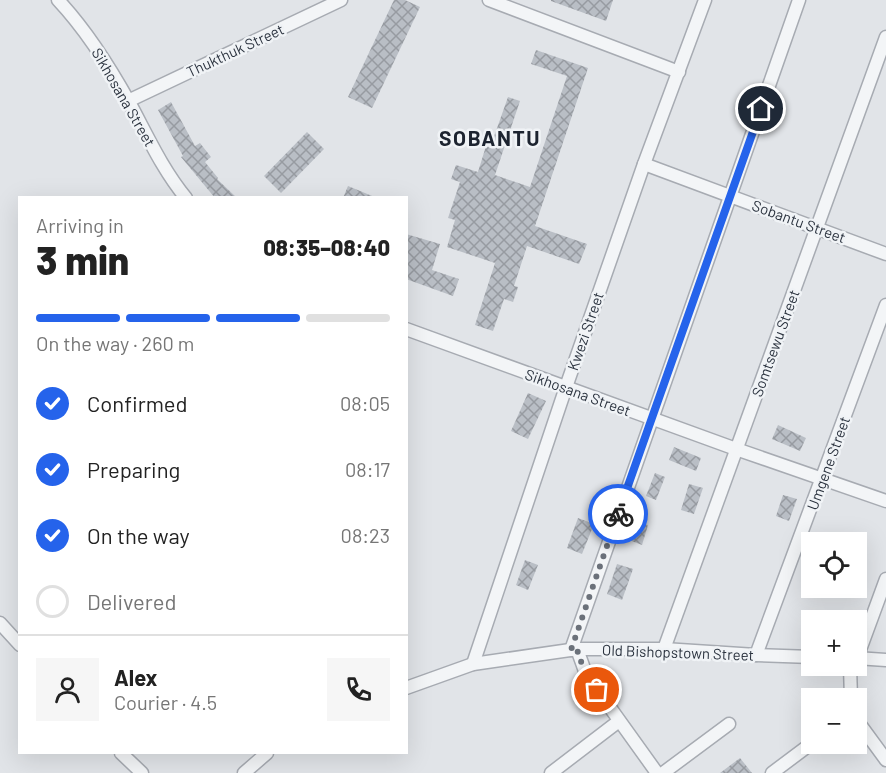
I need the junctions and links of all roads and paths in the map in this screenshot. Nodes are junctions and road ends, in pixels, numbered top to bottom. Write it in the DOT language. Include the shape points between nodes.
graph roads {
  1 [pos="341,0"];
  2 [pos="489,0"];
  3 [pos="705,0"];
  4 [pos="799,0"];
  5 [pos="62,1"];
  6 [pos="886,37"];
  7 [pos="679,72"];
  8 [pos="128,101"];
  9 [pos="644,164"];
  10 [pos="185,196"];
  11 [pos="730,196"];
  12 [pos="818,228"];
  13 [pos="886,254"];
  14 [pos="886,305"];
  15 [pos="408,330"];
  16 [pos="566,387"];
  17 [pos="651,418"];
  18 [pos="736,450"];
  19 [pos="822,480"];
  20 [pos="886,501"];
  21 [pos="886,579"];
  22 [pos="0,623"];
  23 [pos="867,631"];
  24 [pos="18,643"];
  25 [pos="574,649"];
  26 [pos="664,649"];
  27 [pos="756,655"];
  28 [pos="801,657"];
  29 [pos="867,659"];
  30 [pos="886,660"];
  31 [pos="473,664"];
  32 [pos="408,687"];
  33 [pos="620,721"];
  34 [pos="729,724"];
  35 [pos="867,734"];
  36 [pos="801,751"];
  37 [pos="122,754"];
  38 [pos="267,754"];
  39 [pos="886,760"];
  40 [pos="142,773"];
  41 [pos="244,773"];
  42 [pos="551,773"];
  43 [pos="657,773"];
  44 [pos="663,773"];
  45 [pos="772,773"];
  1 -- 8 [label="street, Thukthuk Street"];
  2 -- 7 [label="street"];
  3 -- 7 [label="street, Kwezi Street"];
  4 -- 11 [label="street"];
  5 -- 8 [label="street, Sikhosana Street" via="98,50"];
  6 -- 12 [label="street, Somtsewu Street"];
  7 -- 9 [label="street, Kwezi Street"];
  8 -- 10 [label="street, Sikhosana Street" via="160,161"];
  9 -- 11 [label="street, Sobantu Street"];
  9 -- 16 [label="street, Kwezi Street"];
  11 -- 12 [label="street, Sobantu Street"];
  11 -- 17 [label="street"];
  12 -- 13 [label="street, Sobantu Street"];
  12 -- 18 [label="street, Somtsewu Street"];
  14 -- 19 [label="street, Umgene Street"];
  15 -- 16 [label="street, Sikhosana Street"];
  16 -- 17 [label="street, Sikhosana Street"];
  16 -- 31 [label="street, Kwezi Street"];
  17 -- 18 [label="street, Sikhosana Street"];
  17 -- 25 [label="street"];
  18 -- 19 [label="street, Sikhosana Street"];
  18 -- 26 [label="street, Somtsewu Street"];
  19 -- 20 [label="street, Sikhosana Street"];
  19 -- 27 [label="street, Umgene Street"];
  21 -- 23 [label="street"];
  22 -- 24 [label="street"];
  25 -- 26 [label="street, Old Bishopstown Street"];
  25 -- 31 [label="street, Old Bishopstown Street"];
  25 -- 33 [label="street" via="586,674"];
  26 -- 27 [label="street, Old Bishopstown Street"];
  27 -- 28 [label="street, Old Bishopstown Street"];
  29 -- 30 [label="street"];
  31 -- 32 [label="street, Old Bishopstown Street"];
  33 -- 42 [label="street"];
  33 -- 43 [label="street"];
  34 -- 44 [label="street"];
  35 -- 39 [label="street"];
  36 -- 45 [label="street"];
  37 -- 40 [label="street"];
  38 -- 41 [label="street"];
}
